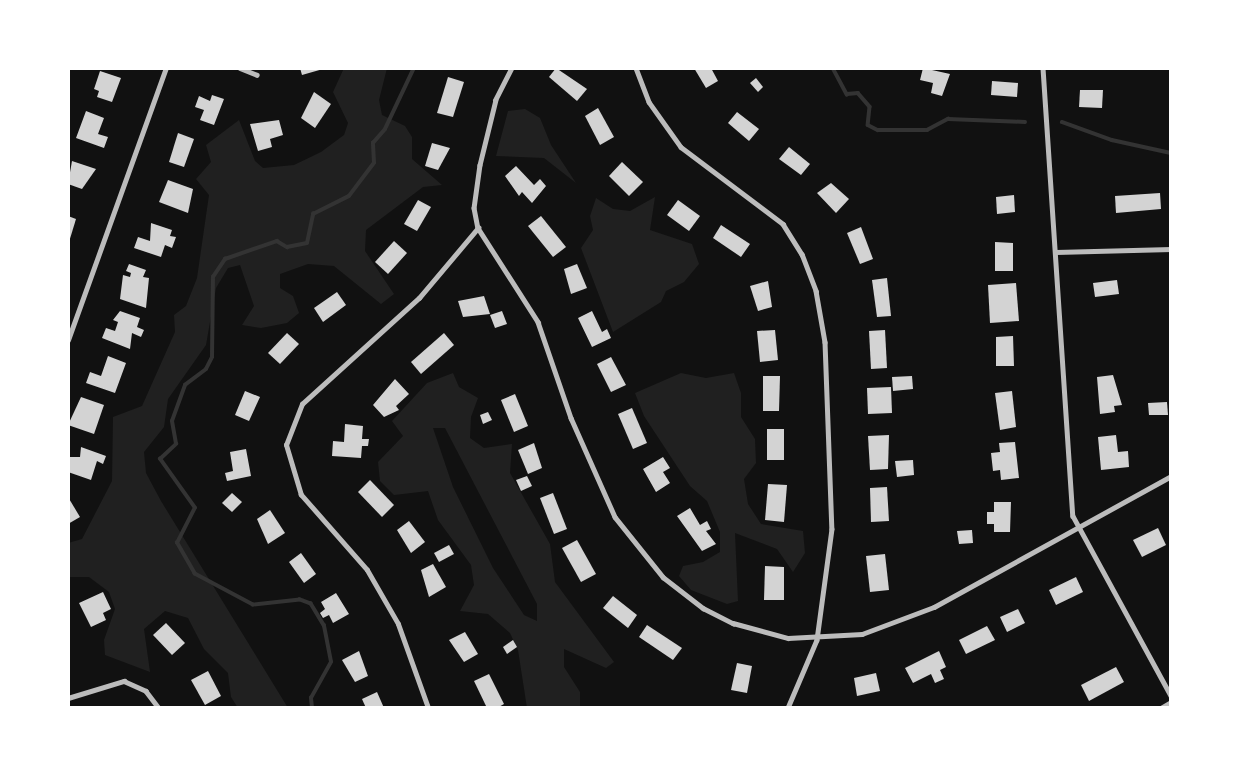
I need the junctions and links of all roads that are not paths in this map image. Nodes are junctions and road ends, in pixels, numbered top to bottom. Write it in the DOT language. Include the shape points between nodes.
graph roads {
  1 [pos="166,68"];
  2 [pos="240,68"];
  3 [pos="512,68"];
  4 [pos="636,68"];
  5 [pos="1043,68"];
  6 [pos="257,75"];
  7 [pos="478,228"];
  8 [pos="1171,249"];
  9 [pos="1056,252"];
  10 [pos="68,340"];
  11 [pos="1171,476"];
  12 [pos="1078,527"];
  13 [pos="817,640"];
  14 [pos="1171,696"];
  15 [pos="68,698"];
  16 [pos="1171,702"];
  17 [pos="159,708"];
  18 [pos="428,708"];
  19 [pos="788,708"];
  20 [pos="1161,708"];
  1 -- 10 [label="street"];
  2 -- 6 [label="street"];
  3 -- 7 [label="street" via="496,100 480,165 474,208"];
  4 -- 13 [label="street" via="649,102 681,148 783,224 802,254 816,291 825,342 832,504"];
  5 -- 9 [label="street"];
  7 -- 13 [label="street" via="538,322 601,492 638,548 672,587 718,617 769,634"];
  7 -- 18 [label="street" via="419,298 302,404 286,445 301,495 367,570 398,624"];
  8 -- 9 [label="street"];
  9 -- 12 [label="street" via="1071,500"];
  11 -- 12 [label="street"];
  12 -- 13 [label="street" via="915,616 862,634"];
  12 -- 14 [label="street"];
  13 -- 19 [label="street"];
  15 -- 17 [label="street" via="113,681 135,683"];
  16 -- 20 [label="street"];
}
